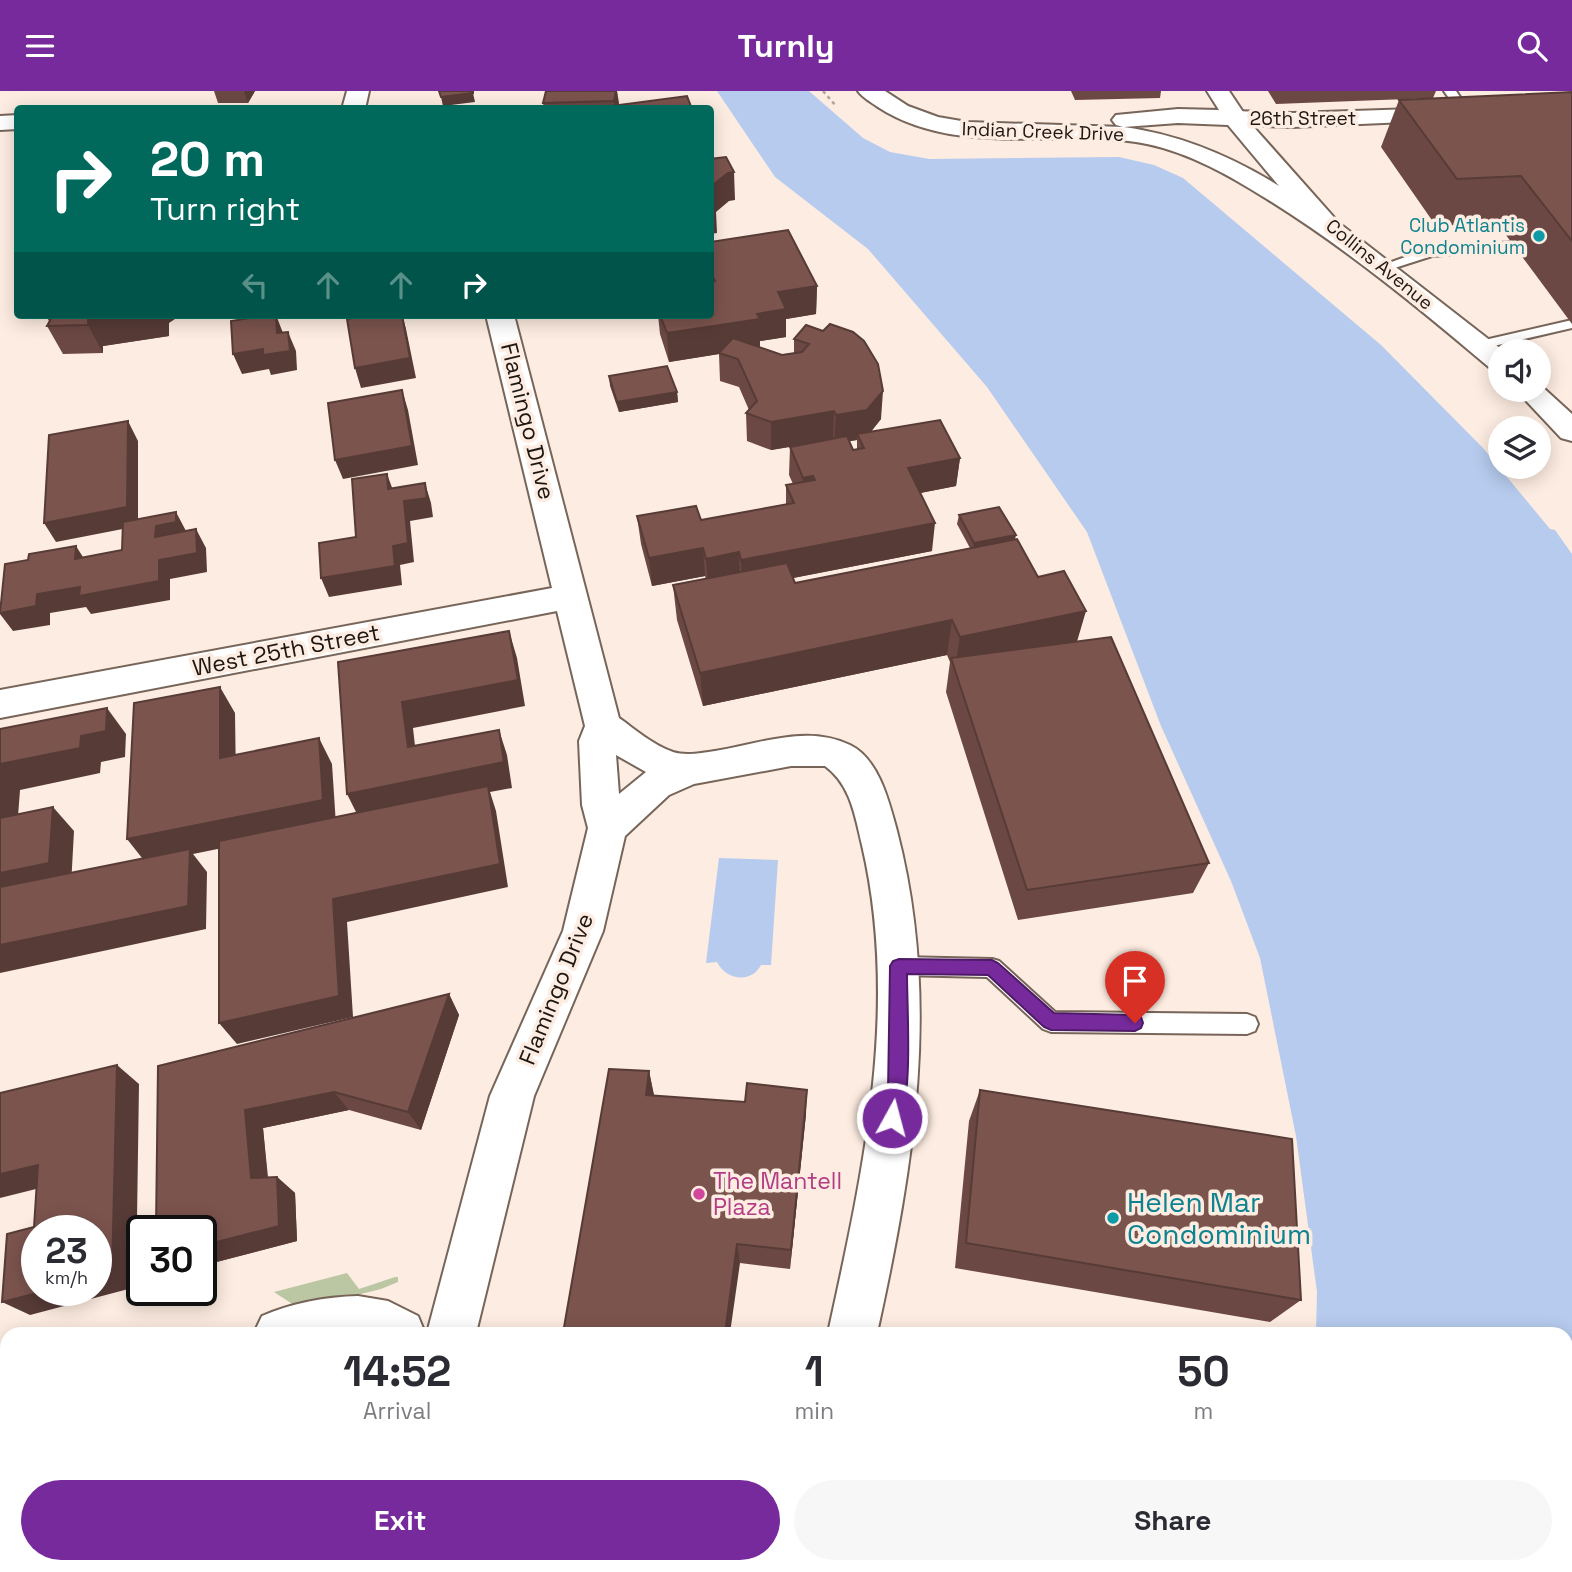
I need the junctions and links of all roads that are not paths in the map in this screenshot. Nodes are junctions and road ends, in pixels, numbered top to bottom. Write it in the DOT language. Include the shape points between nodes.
graph roads {
  1 [pos="869,91"];
  2 [pos="1218,91"];
  3 [pos="1450,91"];
  4 [pos="1234,118"];
  5 [pos="1478,119"];
  6 [pos="1035,133"];
  7 [pos="1330,228"];
  8 [pos="1514,246"];
  9 [pos="1382,268"];
  10 [pos="501,319"];
  11 [pos="1572,324"];
  12 [pos="1531,339"];
  13 [pos="1488,352"];
  14 [pos="1542,402"];
  15 [pos="1572,431"];
  16 [pos="572,596"];
  17 [pos="0,704"];
  18 [pos="603,726"];
  19 [pos="690,769"];
  20 [pos="607,828"];
  21 [pos="899,966"];
  22 [pos="1247,1024"];
  23 [pos="317,1327"];
  24 [pos="393,1327"];
  25 [pos="453,1327"];
  26 [pos="854,1327"];
  1 -- 6 [label="street, Indian Creek Drive" via="902,113 943,126"];
  2 -- 4 [label="street, Collins Avenue"];
  3 -- 5 [label="lane"];
  4 -- 5 [label="street, 26th Street"];
  4 -- 6 [label="street, 26th Street" via="1138,118"];
  4 -- 7 [label="street, Collins Avenue"];
  6 -- 7 [label="street, Indian Creek Drive" via="1121,133 1177,144 1225,164"];
  7 -- 9 [label="street, Collins Avenue"];
  8 -- 9 [label="lane" via="1430,252"];
  9 -- 13 [label="street, Collins Avenue"];
  10 -- 16 [label="street, Flamingo Drive"];
  11 -- 12 [label="lane"];
  14 -- 15 [label="street"];
  16 -- 17 [label="street, West 25th Street"];
  16 -- 18 [label="street, Flamingo Drive"];
  18 -- 19 [label="street" via="646,756"];
  18 -- 20 [label="street, Flamingo Drive" via="597,741"];
  19 -- 20 [label="street" via="656,784"];
  19 -- 21 [label="street" via="801,750 828,752 848,762 864,783 888,860"];
  20 -- 25 [label="street, Flamingo Drive" via="583,931 512,1096"];
  21 -- 22 [label="lane" via="992,968 1051,1021"];
  21 -- 26 [label="street" via="897,1093"];
  23 -- 24 [label="street" via="362,1319"];
}
